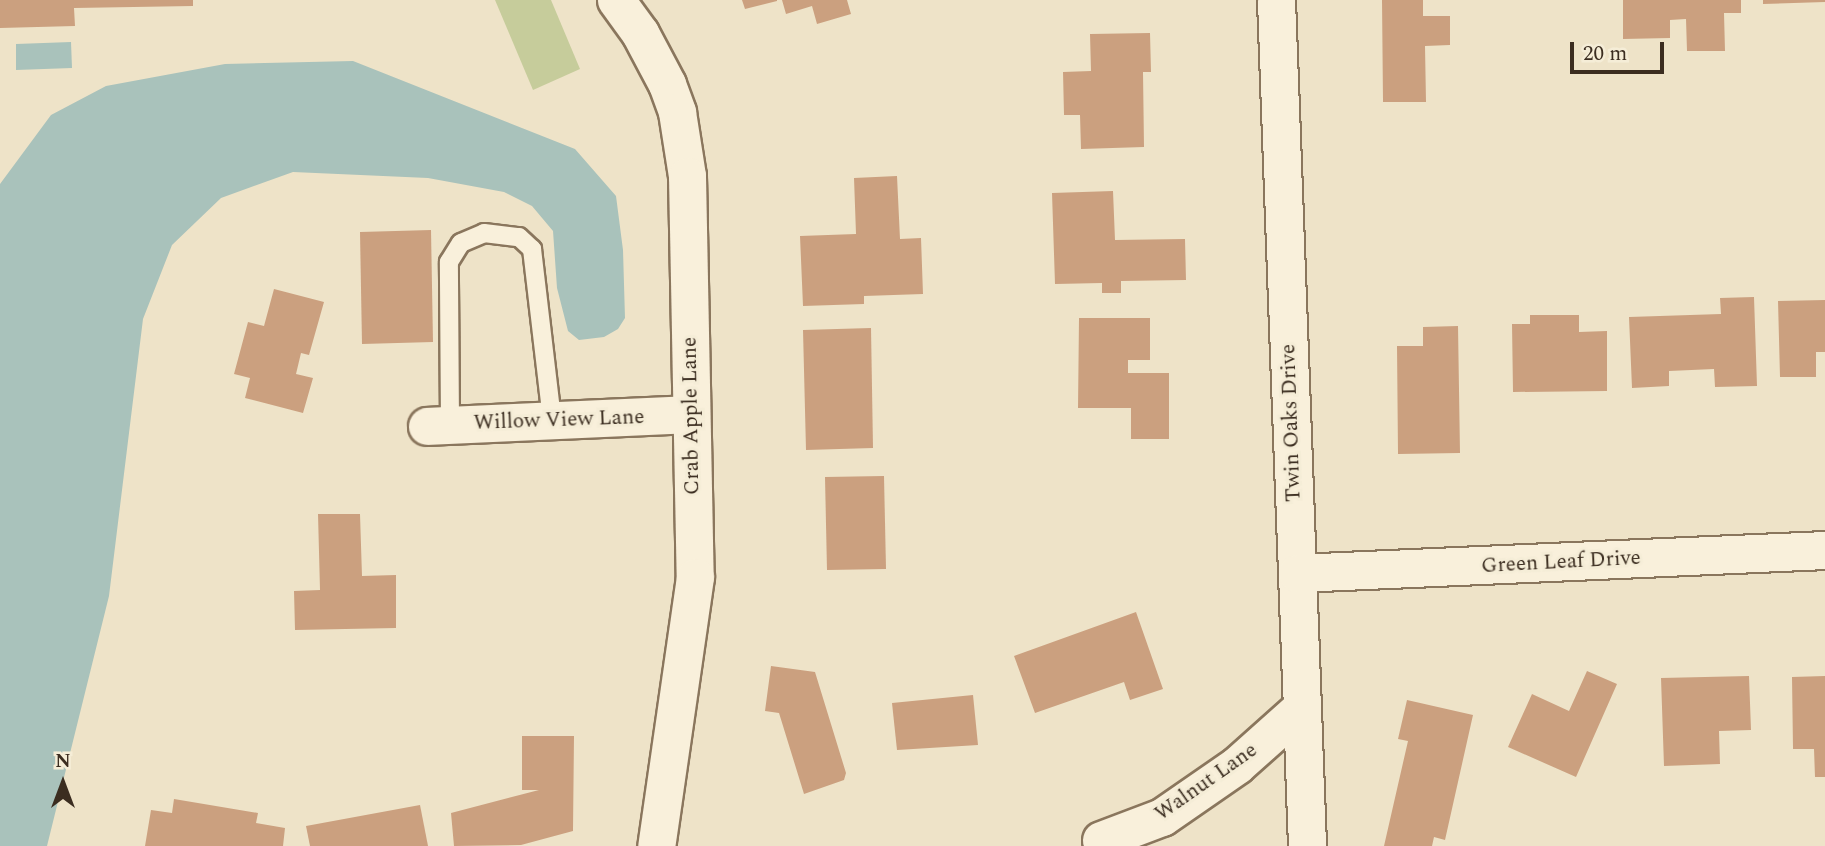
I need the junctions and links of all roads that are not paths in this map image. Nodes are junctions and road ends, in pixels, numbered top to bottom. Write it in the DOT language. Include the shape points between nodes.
graph roads {
  1 [pos="616,0"];
  2 [pos="1276,0"];
  3 [pos="690,414"];
  4 [pos="552,420"];
  5 [pos="439,425"];
  6 [pos="1825,550"];
  7 [pos="1297,573"];
  8 [pos="1302,707"];
  9 [pos="1102,844"];
  10 [pos="656,846"];
  11 [pos="1307,846"];
  1 -- 3 [label="street, Crab Apple Lane" via="640,33 667,85 685,152"];
  2 -- 7 [label="street, Twin Oaks Drive"];
  3 -- 4 [label="street, Willow View Lane"];
  3 -- 10 [label="street, Crab Apple Lane" via="695,577"];
  4 -- 5 [label="street, Willow View Lane"];
  4 -- 5 [label="lane" via="532,249 519,237 484,233 461,243 449,262"];
  6 -- 7 [label="street, Green Leaf Drive"];
  7 -- 8 [label="street, Twin Oaks Drive"];
  8 -- 9 [label="street, Walnut Lane" via="1237,765 1162,817"];
  8 -- 11 [label="street, Twin Oaks Drive"];
}
